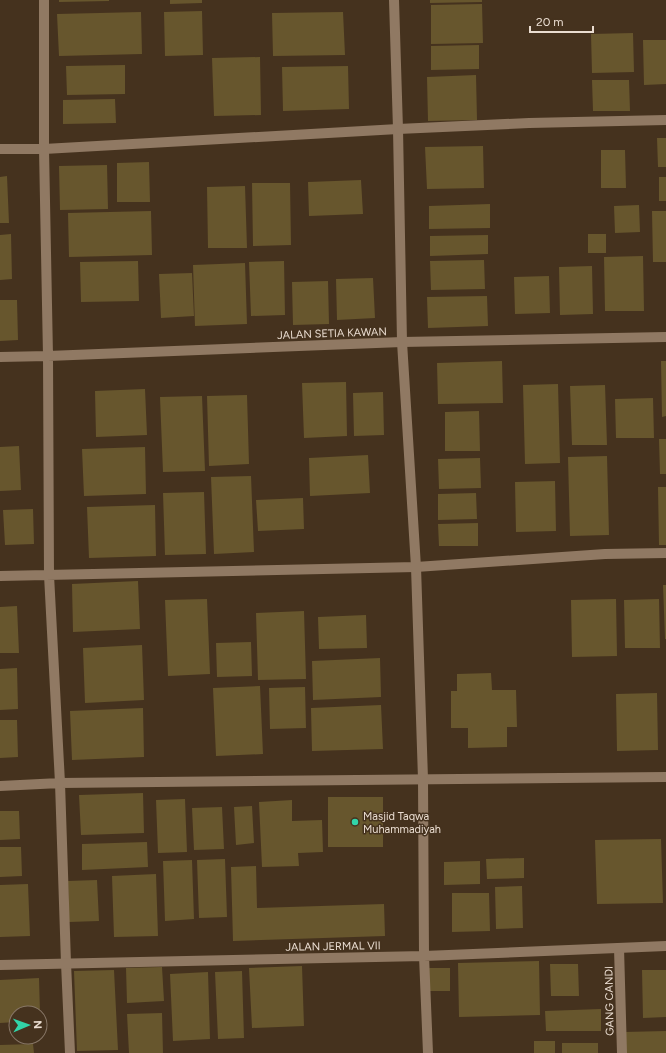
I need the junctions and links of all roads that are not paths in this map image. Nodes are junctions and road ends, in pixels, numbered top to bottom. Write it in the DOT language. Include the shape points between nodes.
graph roads {
  1 [pos="44,0"];
  2 [pos="394,0"];
  3 [pos="666,120"];
  4 [pos="398,129"];
  5 [pos="0,149"];
  6 [pos="44,149"];
  7 [pos="666,337"];
  8 [pos="402,342"];
  9 [pos="0,356"];
  10 [pos="48,356"];
  11 [pos="666,553"];
  12 [pos="416,567"];
  13 [pos="49,575"];
  14 [pos="0,576"];
  15 [pos="666,777"];
  16 [pos="423,779"];
  17 [pos="60,783"];
  18 [pos="0,786"];
  19 [pos="666,946"];
  20 [pos="619,948"];
  21 [pos="424,956"];
  22 [pos="66,963"];
  23 [pos="0,965"];
  24 [pos="70,1053"];
  25 [pos="428,1053"];
  26 [pos="622,1053"];
  1 -- 6 [label="street"];
  2 -- 4 [label="street"];
  3 -- 4 [label="street"];
  4 -- 6 [label="street"];
  4 -- 8 [label="street"];
  5 -- 6 [label="street"];
  6 -- 10 [label="street"];
  7 -- 8 [label="street, JALAN SETIA KAWAN"];
  8 -- 10 [label="street, JALAN SETIA KAWAN"];
  8 -- 12 [label="street"];
  9 -- 10 [label="street, JALAN SETIA KAWAN"];
  10 -- 13 [label="street"];
  11 -- 12 [label="street" via="605,554"];
  12 -- 13 [label="street"];
  12 -- 16 [label="street"];
  13 -- 14 [label="street"];
  13 -- 17 [label="street"];
  15 -- 16 [label="street"];
  16 -- 17 [label="street"];
  16 -- 21 [label="street"];
  17 -- 18 [label="street"];
  17 -- 22 [label="street"];
  19 -- 20 [label="street, JALAN JERMAL VII"];
  20 -- 21 [label="street, JALAN JERMAL VII"];
  20 -- 26 [label="street, GANG CANDI"];
  21 -- 22 [label="street, JALAN JERMAL VII"];
  21 -- 25 [label="street"];
  22 -- 23 [label="street, JALAN JERMAL VII"];
  22 -- 24 [label="street"];
}
